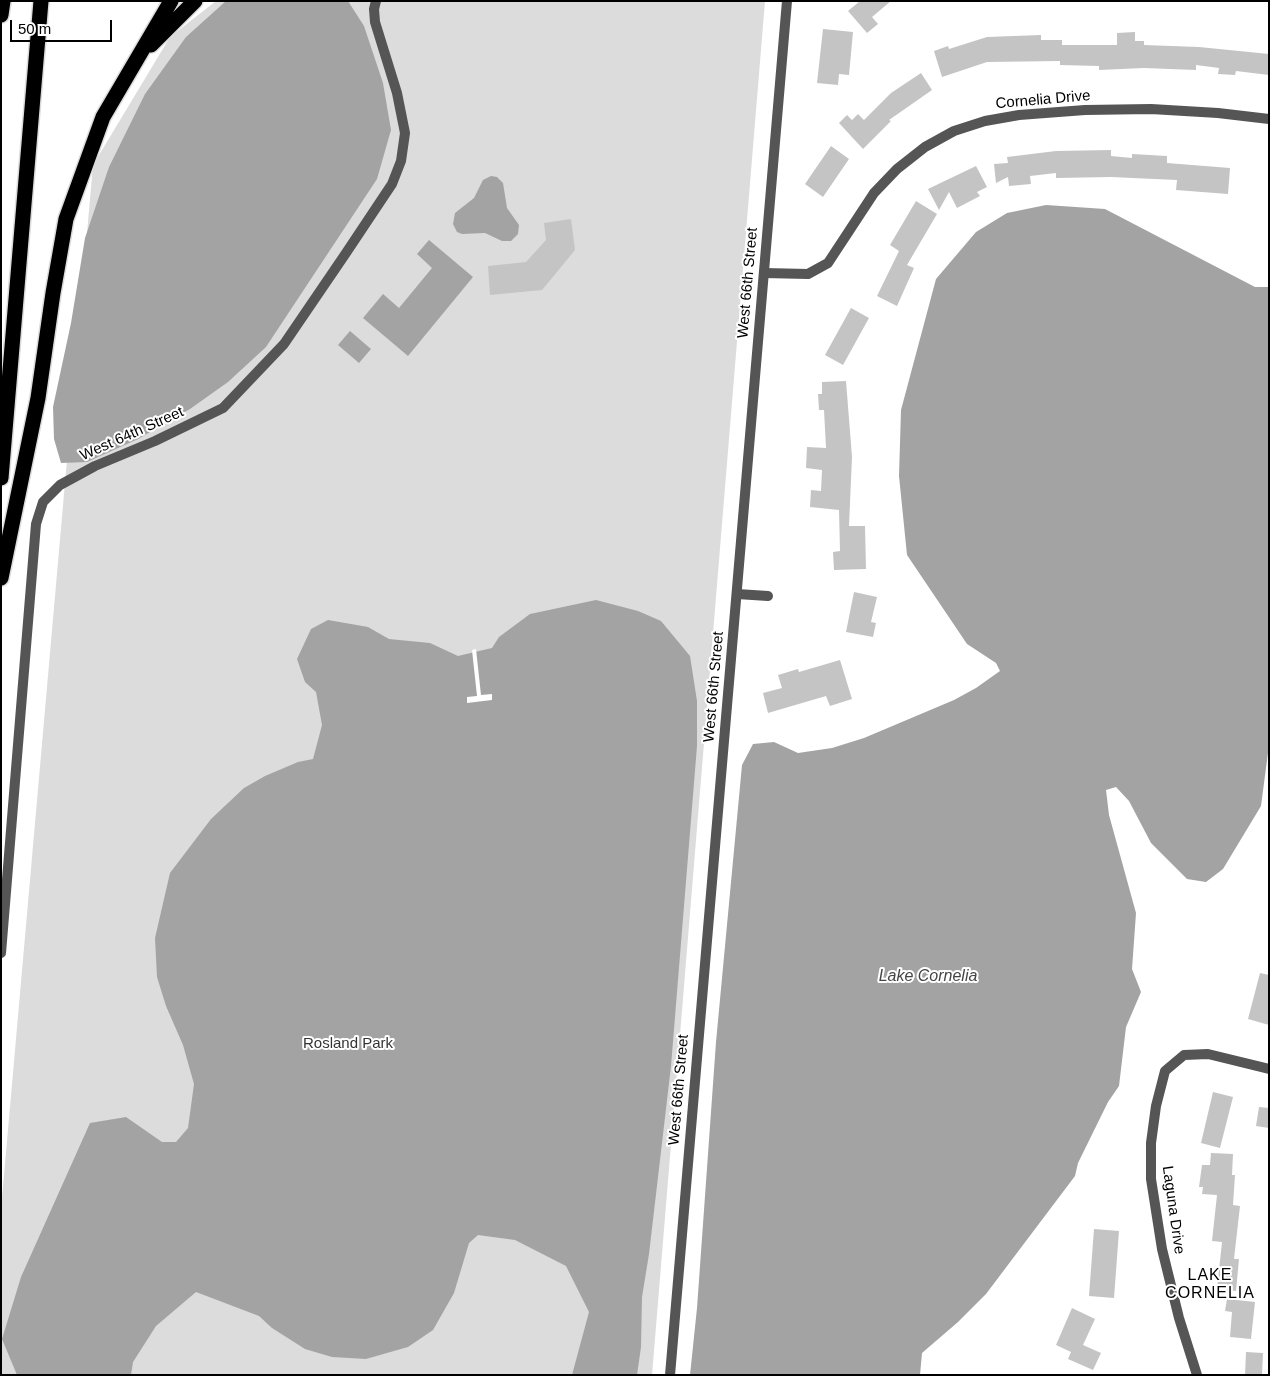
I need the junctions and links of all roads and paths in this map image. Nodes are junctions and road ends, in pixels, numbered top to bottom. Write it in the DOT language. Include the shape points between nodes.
graph roads {
  1 [pos="3,1"];
  2 [pos="41,1"];
  3 [pos="171,1"];
  4 [pos="195,1"];
  5 [pos="376,1"];
  6 [pos="787,1"];
  7 [pos="1,15"];
  8 [pos="134,62"];
  9 [pos="1269,119"];
  10 [pos="764,273"];
  11 [pos="1,478"];
  12 [pos="1,578"];
  13 [pos="737,594"];
  14 [pos="768,596"];
  15 [pos="1,953"];
  16 [pos="1269,1069"];
  17 [pos="670,1375"];
  18 [pos="1197,1375"];
  1 -- 7 [label="highway"];
  2 -- 11 [label="highway"];
  3 -- 8 [label="highway"];
  4 -- 8 [label="highway"];
  5 -- 15 [label="street, West 64th Street" via="375,22 397,93 405,133 401,161 392,184 284,344 223,408 95,466 60,485 42,502 36,524"];
  6 -- 10 [label="street, West 66th Street"];
  8 -- 12 [label="highway" via="103,117 66,219 38,398"];
  9 -- 10 [label="street, Cornelia Drive" via="1218,112 1123,109 985,120 946,135 898,169 874,192 828,263 808,274"];
  10 -- 13 [label="street, West 66th Street"];
  13 -- 14 [label="street"];
  13 -- 17 [label="street, West 66th Street"];
  16 -- 18 [label="street, Laguna Drive" via="1208,1054 1184,1055 1165,1071 1156,1106 1150,1143 1151,1179 1164,1257"];
}
